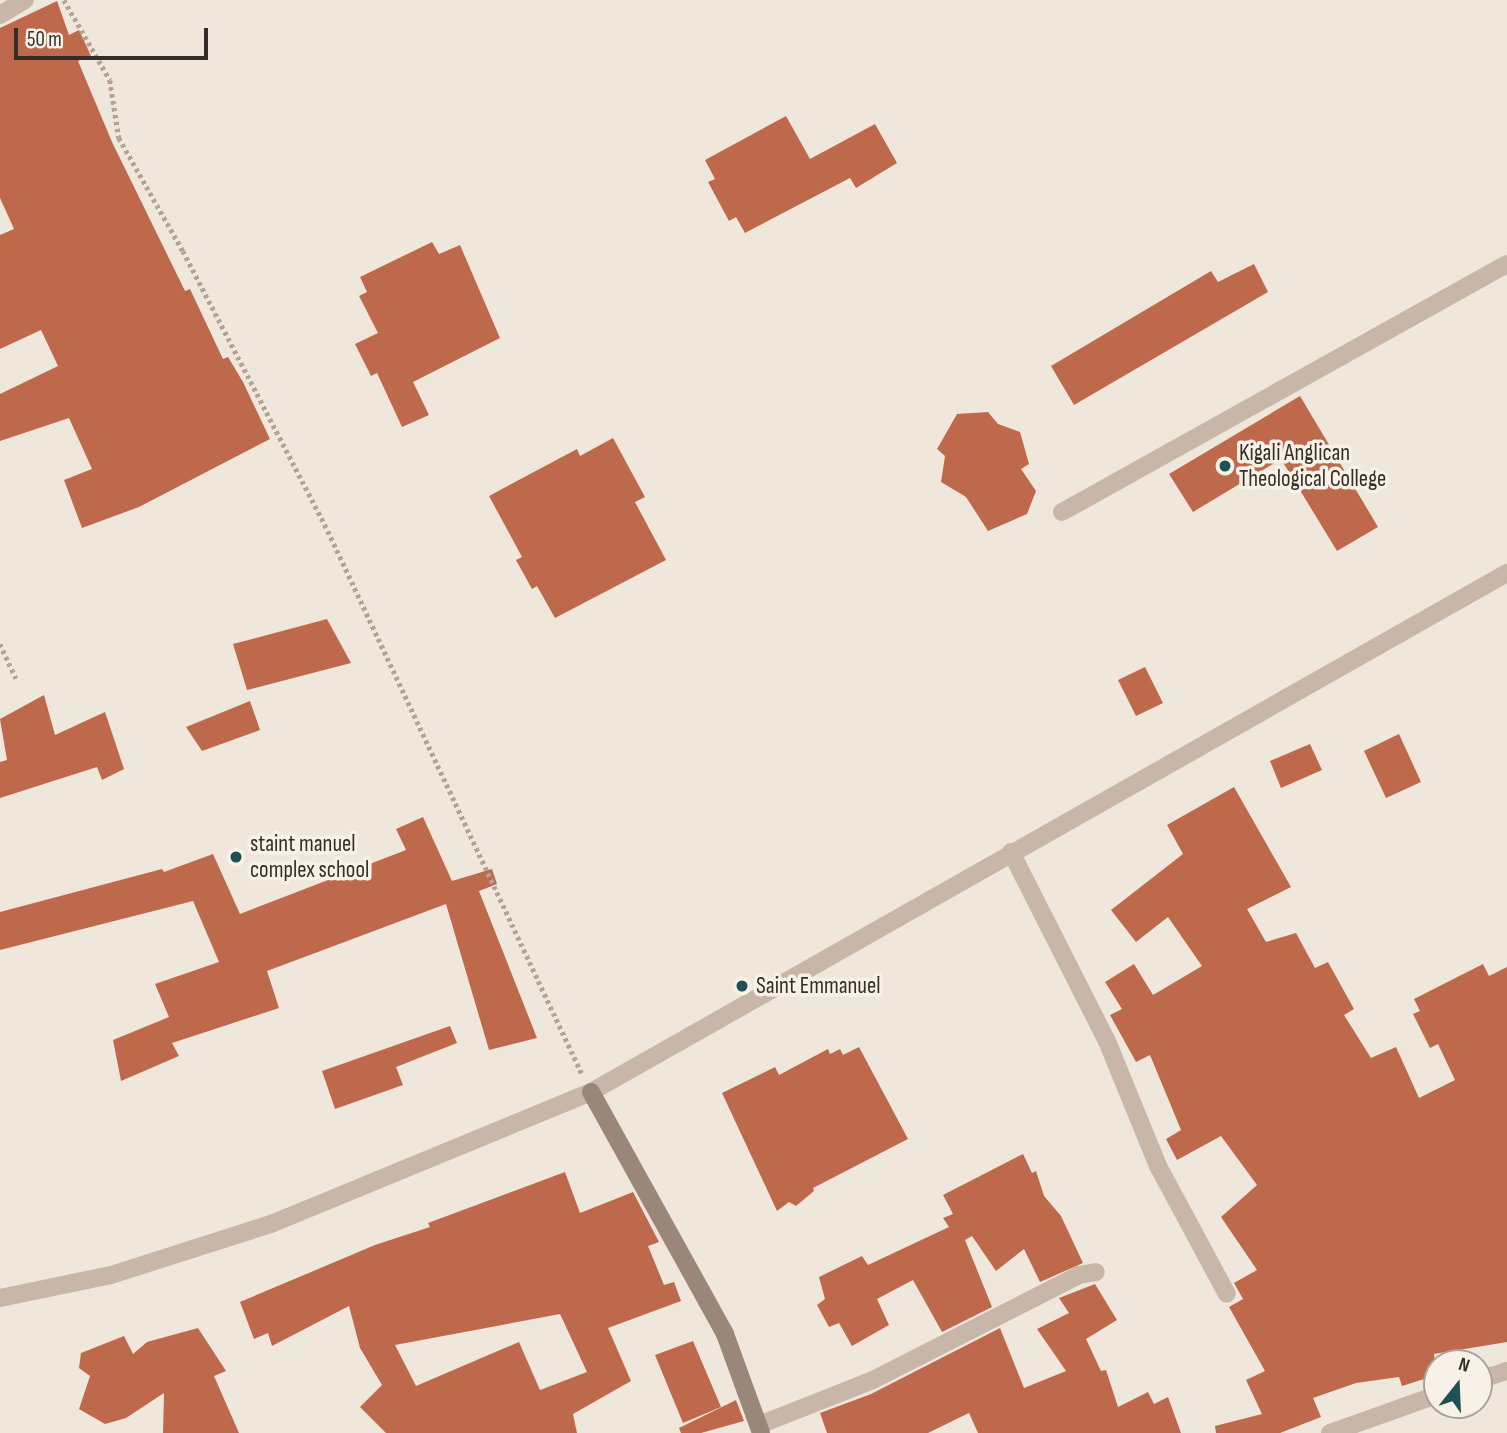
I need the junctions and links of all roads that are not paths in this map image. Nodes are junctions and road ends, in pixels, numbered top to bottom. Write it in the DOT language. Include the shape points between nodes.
graph roads {
  1 [pos="25,0"];
  2 [pos="0,15"];
  3 [pos="1507,264"];
  4 [pos="1062,512"];
  5 [pos="1507,573"];
  6 [pos="1012,852"];
  7 [pos="591,1092"];
  8 [pos="1096,1272"];
  9 [pos="1227,1294"];
  10 [pos="0,1298"];
  11 [pos="1423,1400"];
  12 [pos="760,1429"];
  13 [pos="1330,1433"];
  1 -- 2 [label="street"];
  3 -- 4 [label="street"];
  5 -- 6 [label="street"];
  6 -- 7 [label="street"];
  6 -- 9 [label="street" via="1107,1041 1158,1166"];
  7 -- 10 [label="street" via="271,1224 111,1275"];
  7 -- 12 [label="main road" via="725,1334"];
  8 -- 12 [label="street" via="1079,1275 873,1380"];
  11 -- 13 [label="street"];
}
